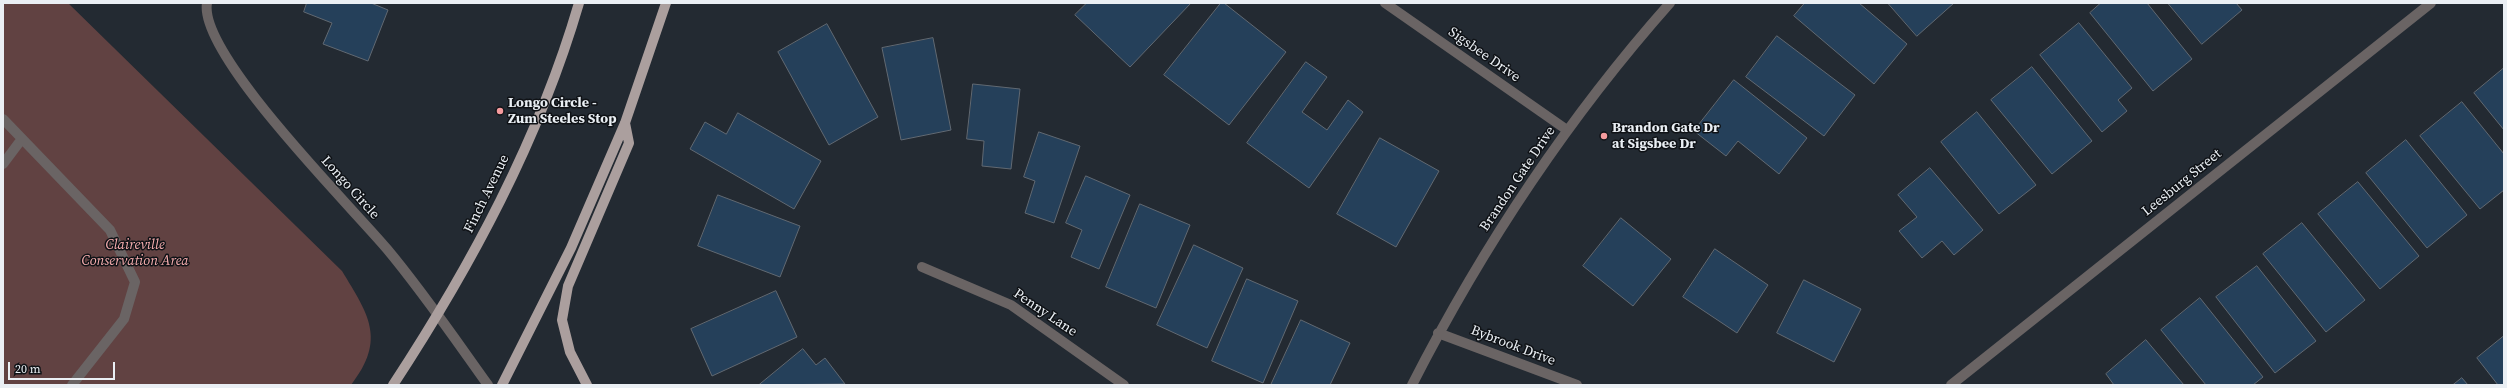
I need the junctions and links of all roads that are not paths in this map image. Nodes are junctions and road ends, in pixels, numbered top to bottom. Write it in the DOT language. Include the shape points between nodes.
graph roads {
  1 [pos="208,3"];
  2 [pos="579,3"];
  3 [pos="666,3"];
  4 [pos="1385,3"];
  5 [pos="1670,3"];
  6 [pos="2431,3"];
  7 [pos="3,119"];
  8 [pos="625,123"];
  9 [pos="1567,130"];
  10 [pos="21,140"];
  11 [pos="3,164"];
  12 [pos="922,267"];
  13 [pos="438,315"];
  14 [pos="1438,332"];
  15 [pos="72,385"];
  16 [pos="393,385"];
  17 [pos="488,385"];
  18 [pos="502,385"];
  19 [pos="587,385"];
  20 [pos="1124,385"];
  21 [pos="1412,385"];
  22 [pos="1577,385"];
  23 [pos="1951,385"];
  1 -- 13 [label="street, Longo Circle" via="206,13 226,59 286,139 387,249"];
  2 -- 13 [label="main road, Finch Avenue" via="554,76 524,149 490,223"];
  3 -- 8 [label="main road"];
  4 -- 9 [label="street, Sigsbee Drive"];
  5 -- 9 [label="street, Brandon Gate Drive" via="1625,54"];
  6 -- 23 [label="street, Leesburg Street"];
  7 -- 10 [label="street"];
  8 -- 18 [label="main road" via="571,248"];
  8 -- 19 [label="main road" via="629,143 568,286 562,320 570,352"];
  9 -- 14 [label="street, Brandon Gate Drive" via="1470,276"];
  10 -- 11 [label="street"];
  10 -- 15 [label="street" via="110,230 135,282 124,319"];
  12 -- 20 [label="street, Penny Lane" via="1011,305"];
  13 -- 16 [label="main road, Finch Avenue"];
  13 -- 17 [label="street, Longo Circle"];
  14 -- 21 [label="street, Brandon Gate Drive"];
  14 -- 22 [label="street, Bybrook Drive"];
}
